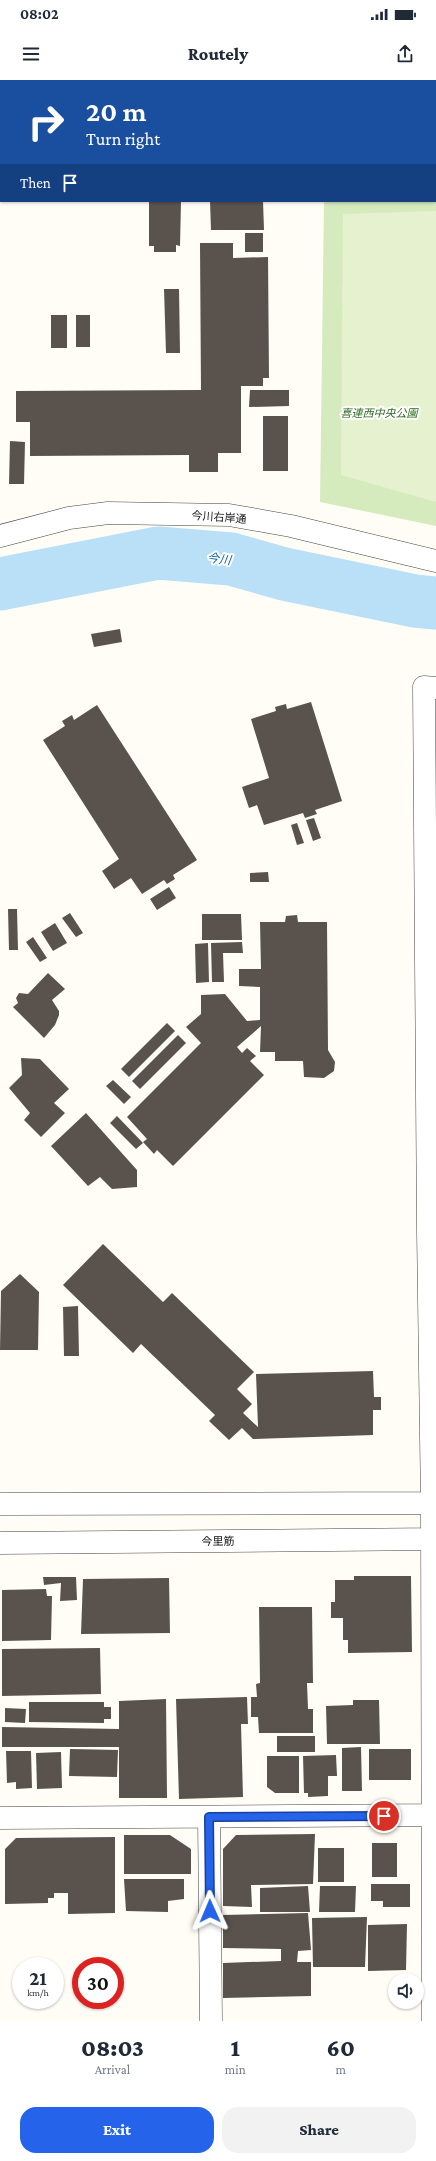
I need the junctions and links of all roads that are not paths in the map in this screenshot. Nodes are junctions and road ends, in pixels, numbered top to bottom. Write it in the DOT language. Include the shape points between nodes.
graph roads {
  1 [pos="0,536"];
  2 [pos="436,561"];
  3 [pos="430,687"];
  4 [pos="432,1231"];
  5 [pos="0,1504"];
  6 [pos="434,1504"];
  7 [pos="434,1539"];
  8 [pos="0,1543"];
  9 [pos="434,1815"];
  10 [pos="209,1817"];
  11 [pos="0,1818"];
  12 [pos="210,2021"];
  13 [pos="433,2021"];
  1 -- 2 [label="street, 今川右岸通" via="69,518 108,513 230,515 291,526"];
  3 -- 4 [label="street"];
  4 -- 6 [label="street"];
  5 -- 6 [label="street"];
  6 -- 7 [label="street"];
  7 -- 8 [label="street, 今里筋"];
  7 -- 9 [label="street"];
  9 -- 10 [label="street"];
  9 -- 13 [label="street"];
  10 -- 11 [label="street"];
  10 -- 12 [label="street"];
}
